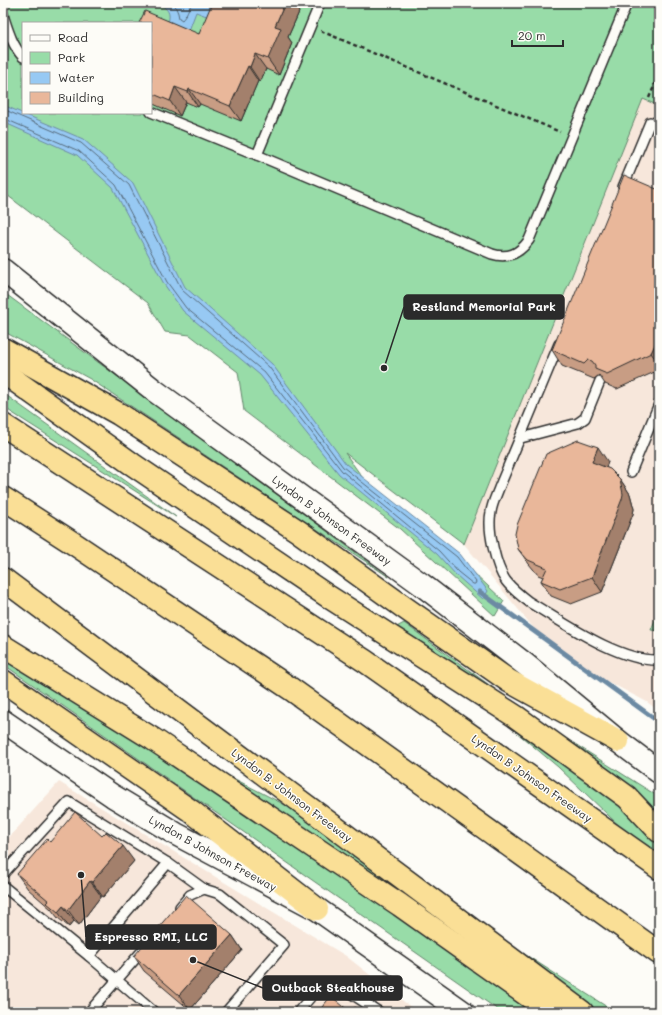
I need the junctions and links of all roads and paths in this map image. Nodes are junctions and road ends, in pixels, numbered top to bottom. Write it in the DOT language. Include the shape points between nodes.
graph roads {
  1 [pos="320,3"];
  2 [pos="627,3"];
  3 [pos="3,15"];
  4 [pos="310,27"];
  5 [pos="22,56"];
  6 [pos="659,75"];
  7 [pos="649,98"];
  8 [pos="152,112"];
  9 [pos="659,126"];
  10 [pos="572,136"];
  11 [pos="257,155"];
  12 [pos="620,195"];
  13 [pos="3,270"];
  14 [pos="563,335"];
  15 [pos="3,349"];
  16 [pos="3,372"];
  17 [pos="600,382"];
  18 [pos="659,404"];
  19 [pos="3,425"];
  20 [pos="521,438"];
  21 [pos="631,472"];
  22 [pos="3,498"];
  23 [pos="3,579"];
  24 [pos="3,646"];
  25 [pos="659,660"];
  26 [pos="3,681"];
  27 [pos="3,721"];
  28 [pos="618,741"];
  29 [pos="659,772"];
  30 [pos="659,831"];
  31 [pos="168,863"];
  32 [pos="659,868"];
  33 [pos="3,874"];
  34 [pos="3,886"];
  35 [pos="204,889"];
  36 [pos="317,909"];
  37 [pos="176,912"];
  38 [pos="151,941"];
  39 [pos="659,953"];
  40 [pos="89,956"];
  41 [pos="117,980"];
  42 [pos="89,1012"];
  43 [pos="154,1012"];
  44 [pos="226,1012"];
  45 [pos="298,1012"];
  46 [pos="379,1012"];
  47 [pos="463,1012"];
  48 [pos="552,1012"];
  49 [pos="582,1012"];
  1 -- 4 [label="lane"];
  2 -- 10 [label="lane"];
  3 -- 5 [label="lane" via="11,38"];
  4 -- 10 [label="path"];
  4 -- 11 [label="lane"];
  6 -- 7 [label="path"];
  8 -- 11 [label="lane"];
  9 -- 12 [label="lane" via="650,122"];
  10 -- 11 [label="lane" via="528,240 519,251 505,256 492,254"];
  13 -- 28 [label="main road, Lyndon B Johnson Freeway" via="155,391 421,584 526,664"];
  14 -- 20 [label="lane"];
  15 -- 28 [label="highway" via="119,414 298,531 509,681"];
  16 -- 30 [label="highway" via="190,504 515,716 627,797"];
  17 -- 20 [label="lane" via="585,418 578,423"];
  18 -- 21 [label="lane"];
  19 -- 32 [label="highway, Lyndon B Johnson Freeway" via="365,661"];
  20 -- 25 [label="lane" via="490,512 492,540 500,570 506,581 530,602 602,644 637,658"];
  22 -- 39 [label="highway" via="291,689"];
  23 -- 49 [label="highway, Lyndon B. Johnson Freeway"];
  24 -- 48 [label="highway" via="154,739 400,905"];
  26 -- 36 [label="highway" via="191,811"];
  27 -- 36 [label="main road, Lyndon B Johnson Freeway" via="119,800 176,834"];
  28 -- 29 [label="main road, Lyndon B Johnson Freeway"];
  31 -- 33 [label="lane" via="69,802"];
  31 -- 35 [label="lane"];
  31 -- 40 [label="lane"];
  34 -- 40 [label="lane"];
  35 -- 37 [label="lane" via="190,895"];
  35 -- 44 [label="lane" via="220,894 284,945"];
  36 -- 47 [label="main road, Lyndon B Johnson Freeway"];
  38 -- 41 [label="lane"];
  40 -- 41 [label="lane"];
  41 -- 42 [label="lane"];
  41 -- 43 [label="lane"];
  45 -- 46 [label="lane" via="319,987 337,984"];
}
